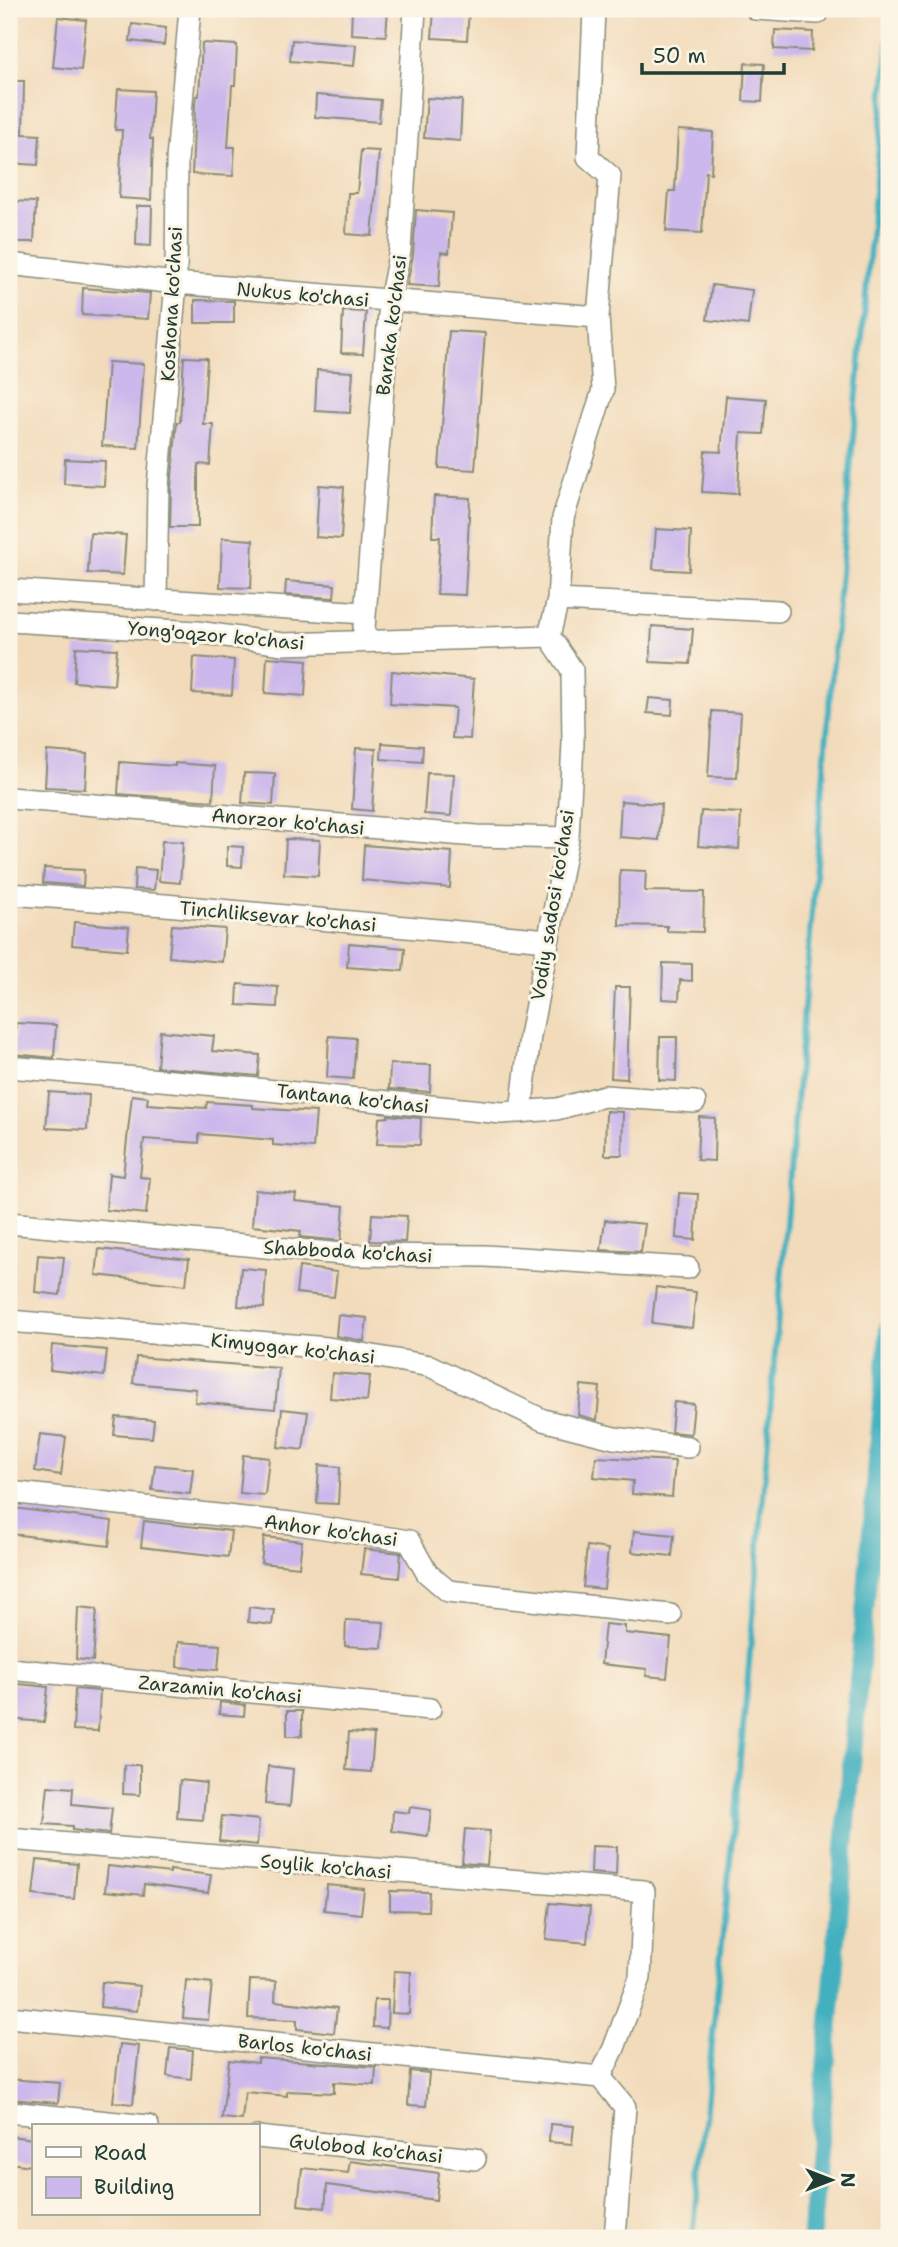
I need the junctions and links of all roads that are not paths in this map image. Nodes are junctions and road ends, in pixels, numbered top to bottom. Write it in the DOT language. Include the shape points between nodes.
graph roads {
  1 [pos="190,9"];
  2 [pos="415,9"];
  3 [pos="594,9"];
  4 [pos="756,9"];
  5 [pos="818,13"];
  6 [pos="9,264"];
  7 [pos="176,283"];
  8 [pos="390,301"];
  9 [pos="598,317"];
  10 [pos="9,590"];
  11 [pos="156,600"];
  12 [pos="558,600"];
  13 [pos="778,611"];
  14 [pos="365,612"];
  15 [pos="9,621"];
  16 [pos="548,636"];
  17 [pos="363,641"];
  18 [pos="9,798"];
  19 [pos="568,838"];
  20 [pos="9,894"];
  21 [pos="548,940"];
  22 [pos="9,1067"];
  23 [pos="695,1102"];
  24 [pos="521,1112"];
  25 [pos="9,1223"];
  26 [pos="688,1268"];
  27 [pos="9,1321"];
  28 [pos="688,1447"];
  29 [pos="9,1492"];
  30 [pos="670,1615"];
  31 [pos="9,1669"];
  32 [pos="430,1709"];
  33 [pos="9,1839"];
  34 [pos="9,2017"];
  35 [pos="600,2077"];
  36 [pos="9,2112"];
  37 [pos="128,2124"];
  38 [pos="259,2137"];
  39 [pos="475,2159"];
  40 [pos="615,2238"];
  1 -- 7 [label="street, Koshona ko'chasi" via="177,160"];
  2 -- 8 [label="street, Baraka ko'chasi" via="400,250"];
  3 -- 9 [label="street" via="588,157 610,176"];
  4 -- 5 [label="street"];
  6 -- 7 [label="street, Nukus ko'chasi"];
  7 -- 8 [label="street, Nukus ko'chasi"];
  7 -- 11 [label="street, Koshona ko'chasi" via="158,486"];
  8 -- 9 [label="street, Nukus ko'chasi"];
  8 -- 14 [label="street, Baraka ko'chasi"];
  9 -- 12 [label="street" via="603,390 563,518"];
  10 -- 11 [label="street"];
  11 -- 14 [label="street"];
  12 -- 13 [label="street"];
  12 -- 16 [label="street"];
  14 -- 17 [label="street, Baraka ko'chasi"];
  15 -- 17 [label="street, Yong'oqzor ko'chasi" via="197,632 283,644"];
  16 -- 17 [label="street, Yong'oqzor ko'chasi"];
  16 -- 19 [label="street, Vodiy sadosi ko'chasi" via="572,670"];
  18 -- 19 [label="street, Anorzor ko'chasi" via="477,836"];
  19 -- 21 [label="street, Vodiy sadosi ko'chasi"];
  20 -- 21 [label="street, Tinchliksevar ko'chasi"];
  21 -- 24 [label="street, Vodiy sadosi ko'chasi"];
  22 -- 24 [label="street, Tantana ko'chasi"];
  23 -- 24 [label="street, Tantana ko'chasi" via="604,1096 557,1109"];
  25 -- 26 [label="street, Shabboda ko'chasi" via="352,1255 485,1256"];
  27 -- 28 [label="street, Kimyogar ko'chasi" via="328,1348 430,1366 543,1420 614,1438"];
  29 -- 30 [label="street, Anhor ko'chasi" via="291,1522 409,1541 427,1573 448,1591"];
  31 -- 32 [label="street, Zarzamin ko'chasi"];
  33 -- 35 [label="street, Soylik ko'chasi" via="644,1891 640,1978"];
  34 -- 35 [label="street, Barlos ko'chasi"];
  35 -- 40 [label="street" via="625,2107"];
  36 -- 37 [label="street"];
  38 -- 39 [label="street, Gulobod ko'chasi"];
}
